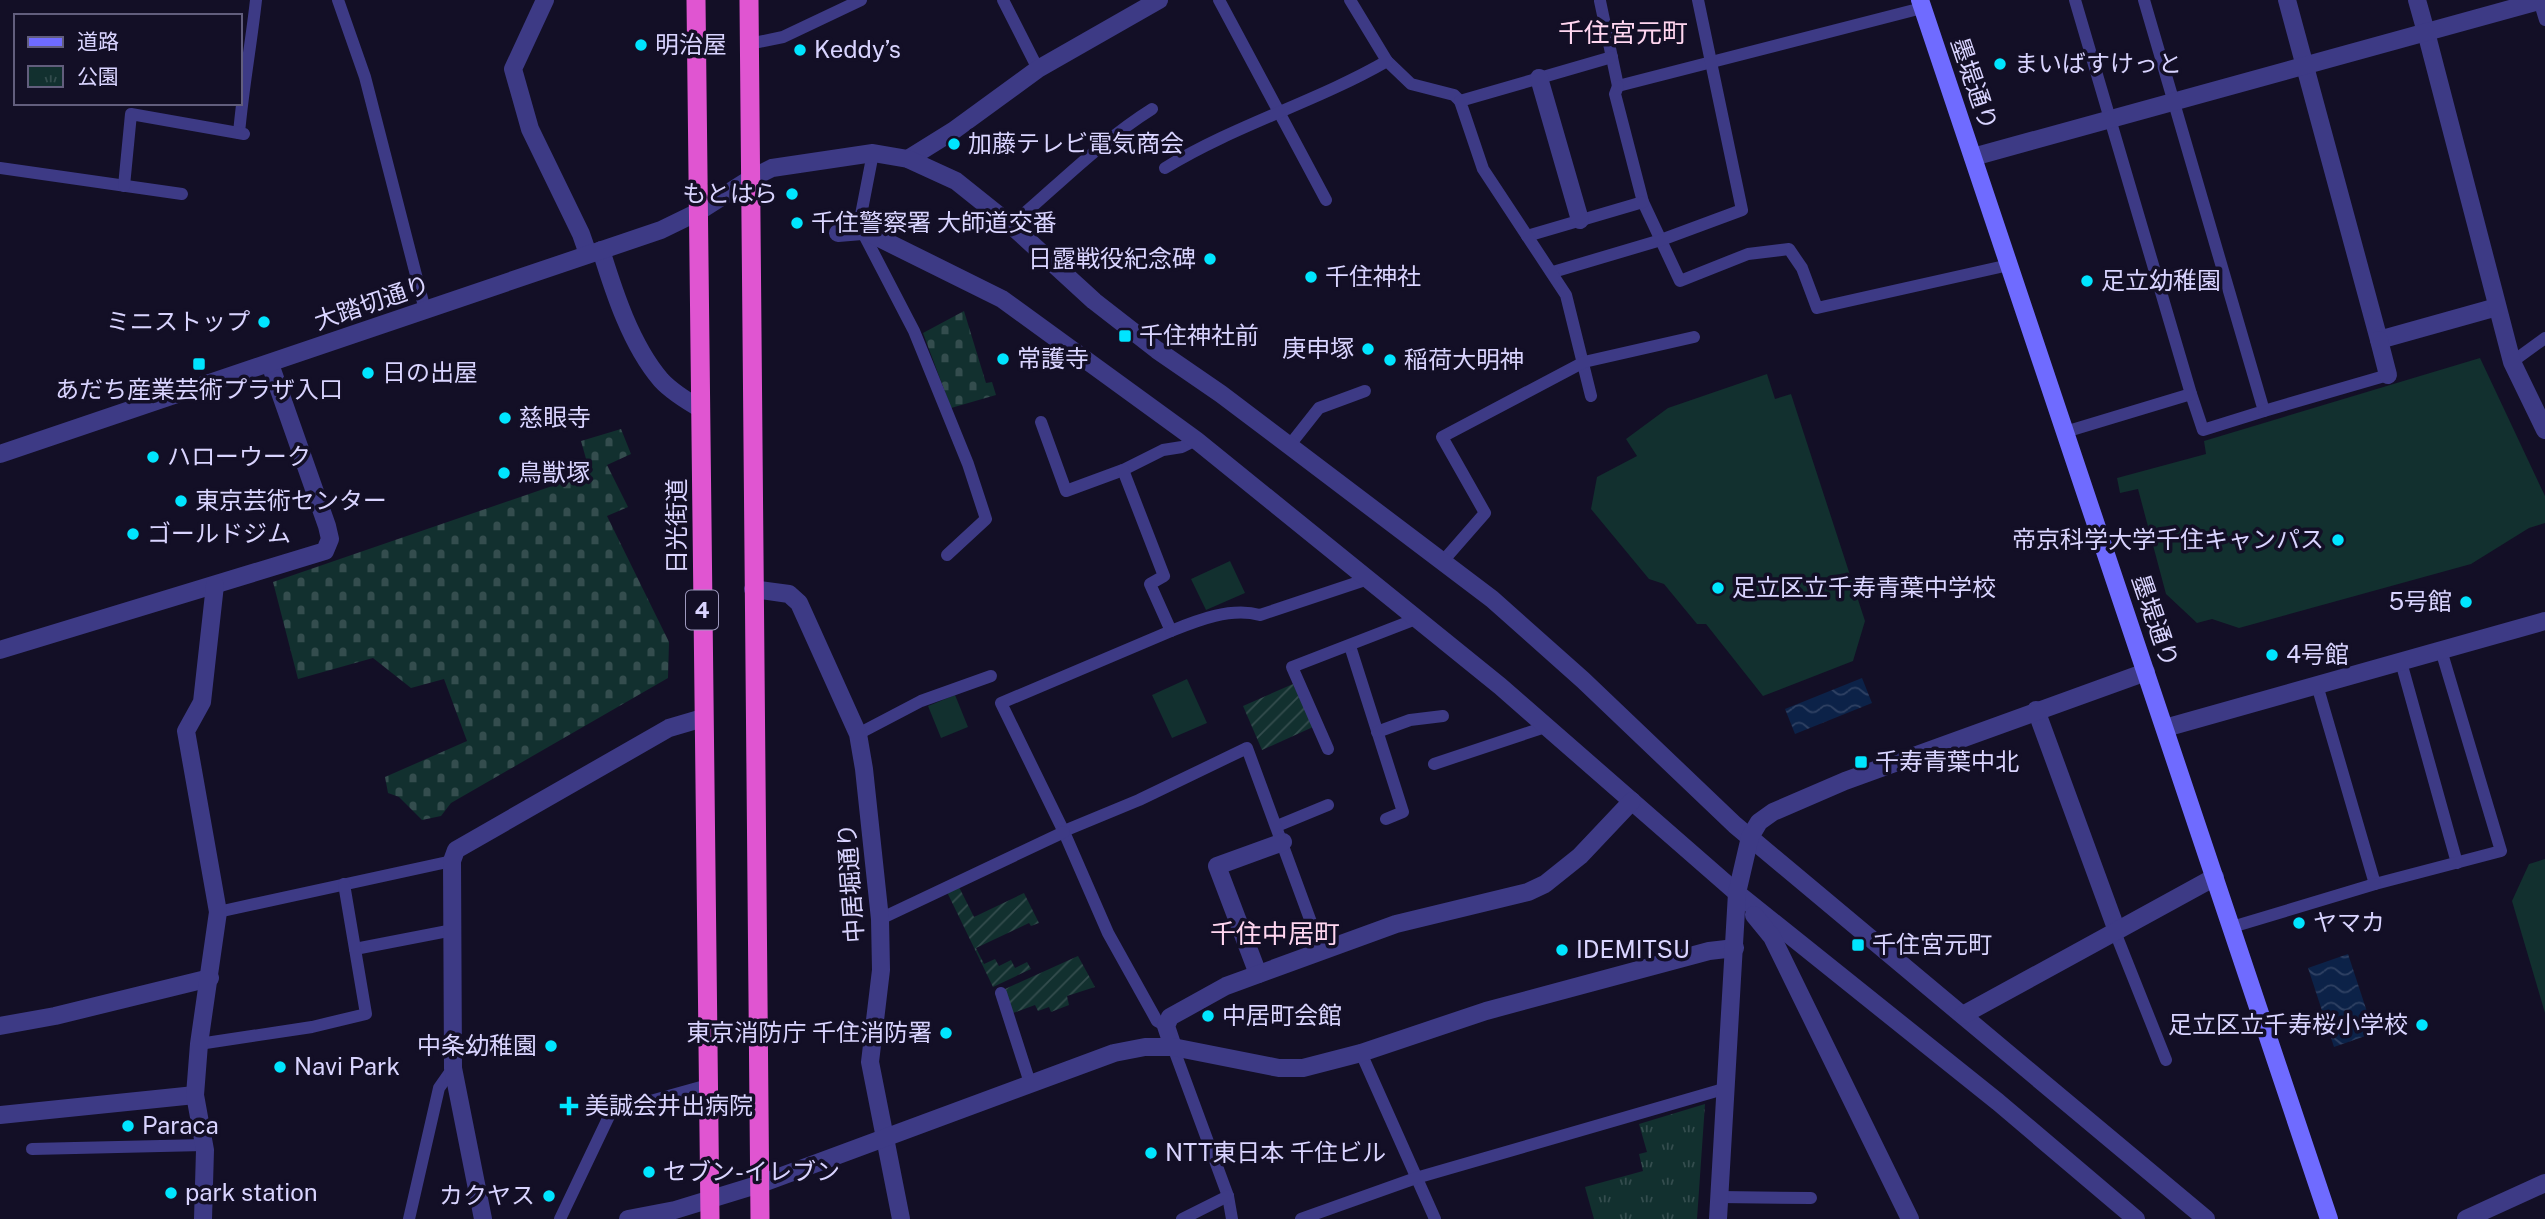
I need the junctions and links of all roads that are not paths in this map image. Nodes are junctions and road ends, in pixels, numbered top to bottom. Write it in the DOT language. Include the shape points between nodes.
graph roads {
  1 [pos="240,0"];
  2 [pos="256,0"];
  3 [pos="338,0"];
  4 [pos="545,0"];
  5 [pos="696,0"];
  6 [pos="749,0"];
  7 [pos="861,0"];
  8 [pos="1003,0"];
  9 [pos="1158,0"];
  10 [pos="1219,0"];
  11 [pos="1350,0"];
  12 [pos="1698,0"];
  13 [pos="2075,0"];
  14 [pos="2144,0"];
  15 [pos="2287,0"];
  16 [pos="2417,0"];
  17 [pos="2540,0"];
  18 [pos="1601,1"];
  19 [pos="1921,4"];
  20 [pos="2545,20"];
  21 [pos="2426,32"];
  22 [pos="749,44"];
  23 [pos="1612,57"];
  24 [pos="1387,61"];
  25 [pos="1709,63"];
  26 [pos="2305,66"];
  27 [pos="1038,69"];
  28 [pos="1539,78"];
  29 [pos="1618,86"];
  30 [pos="1460,101"];
  31 [pos="2173,102"];
  32 [pos="1152,109"];
  33 [pos="1280,111"];
  34 [pos="2108,120"];
  35 [pos="873,153"];
  36 [pos="1973,157"];
  37 [pos="908,159"];
  38 [pos="0,168"];
  39 [pos="1165,168"];
  40 [pos="750,179"];
  41 [pos="124,186"];
  42 [pos="181,194"];
  43 [pos="1326,200"];
  44 [pos="1643,202"];
  45 [pos="698,212"];
  46 [pos="1580,220"];
  47 [pos="1011,225"];
  48 [pos="862,231"];
  49 [pos="838,233"];
  50 [pos="1527,236"];
  51 [pos="1661,240"];
  52 [pos="594,252"];
  53 [pos="2009,265"];
  54 [pos="1553,272"];
  55 [pos="2497,307"];
  56 [pos="425,310"];
  57 [pos="1694,337"];
  58 [pos="2545,338"];
  59 [pos="2379,340"];
  60 [pos="1584,362"];
  61 [pos="2512,362"];
  62 [pos="270,364"];
  63 [pos="2388,375"];
  64 [pos="1365,391"];
  65 [pos="2191,394"];
  66 [pos="1591,396"];
  67 [pos="701,410"];
  68 [pos="2264,411"];
  69 [pos="1041,422"];
  70 [pos="2545,430"];
  71 [pos="2065,432"];
  72 [pos="1196,440"];
  73 [pos="1289,446"];
  74 [pos="0,454"];
  75 [pos="1123,470"];
  76 [pos="947,555"];
  77 [pos="1443,561"];
  78 [pos="1368,579"];
  79 [pos="215,584"];
  80 [pos="753,589"];
  81 [pos="1416,619"];
  82 [pos="2545,621"];
  83 [pos="1171,631"];
  84 [pos="1350,646"];
  85 [pos="0,650"];
  86 [pos="2441,650"];
  87 [pos="2401,662"];
  88 [pos="2146,672"];
  89 [pos="991,676"];
  90 [pos="2317,685"];
  91 [pos="2036,710"];
  92 [pos="1443,716"];
  93 [pos="703,718"];
  94 [pos="1545,727"];
  95 [pos="2165,728"];
  96 [pos="1377,733"];
  97 [pos="858,734"];
  98 [pos="1328,750"];
  99 [pos="1434,764"];
  100 [pos="1632,801"];
  101 [pos="1328,805"];
  102 [pos="1386,819"];
  103 [pos="1064,831"];
  104 [pos="1280,834"];
  105 [pos="1751,837"];
  106 [pos="452,861"];
  107 [pos="2458,863"];
  108 [pos="2215,877"];
  109 [pos="344,884"];
  110 [pos="2375,884"];
  111 [pos="1737,893"];
  112 [pos="218,912"];
  113 [pos="880,919"];
  114 [pos="2232,928"];
  115 [pos="453,930"];
  116 [pos="2116,932"];
  117 [pos="1735,948"];
  118 [pos="355,949"];
  119 [pos="1322,951"];
  120 [pos="1258,974"];
  121 [pos="209,978"];
  122 [pos="1001,993"];
  123 [pos="1963,1015"];
  124 [pos="0,1026"];
  125 [pos="1166,1026"];
  126 [pos="199,1044"];
  127 [pos="1173,1047"];
  128 [pos="1361,1053"];
  129 [pos="2166,1060"];
  130 [pos="453,1068"];
  131 [pos="708,1085"];
  132 [pos="1031,1086"];
  133 [pos="1727,1088"];
  134 [pos="195,1095"];
  135 [pos="0,1115"];
  136 [pos="886,1138"];
  137 [pos="204,1145"];
  138 [pos="32,1149"];
  139 [pos="1416,1178"];
  140 [pos="2545,1183"];
  141 [pos="760,1184"];
  142 [pos="1228,1196"];
  143 [pos="1719,1197"];
  144 [pos="1811,1198"];
  145 [pos="710,1210"];
  146 [pos="203,1219"];
  147 [pos="409,1219"];
  148 [pos="483,1219"];
  149 [pos="560,1219"];
  150 [pos="628,1219"];
  151 [pos="760,1219"];
  152 [pos="901,1219"];
  153 [pos="1182,1219"];
  154 [pos="1232,1219"];
  155 [pos="1301,1219"];
  156 [pos="1435,1219"];
  157 [pos="1718,1219"];
  158 [pos="1910,1219"];
  159 [pos="2136,1219"];
  160 [pos="2206,1219"];
  161 [pos="2329,1219"];
  162 [pos="2466,1219"];
  1 -- 2 [label="lane"];
  2 -- 41 [label="lane" via="244,73 242,133 131,114"];
  3 -- 56 [label="lane" via="372,101"];
  4 -- 52 [label="street" via="513,69 530,129"];
  5 -- 45 [label="highway, 日光街道 / 4"];
  6 -- 22 [label="highway, 4"];
  7 -- 22 [label="lane" via="783,37"];
  8 -- 27 [label="lane"];
  9 -- 27 [label="street"];
  10 -- 33 [label="lane"];
  11 -- 24 [label="lane"];
  12 -- 25 [label="lane"];
  13 -- 34 [label="lane"];
  14 -- 31 [label="lane"];
  15 -- 26 [label="street"];
  16 -- 21 [label="street"];
  17 -- 20 [label="lane"];
  17 -- 21 [label="street"];
  18 -- 23 [label="lane"];
  19 -- 25 [label="lane"];
  19 -- 36 [label="main road, 墨堤通り"];
  21 -- 26 [label="street"];
  21 -- 55 [label="street"];
  22 -- 40 [label="highway, 4"];
  23 -- 28 [label="lane"];
  23 -- 29 [label="lane"];
  24 -- 30 [label="lane" via="1411,84 1454,95"];
  24 -- 33 [label="lane" via="1349,83"];
  25 -- 29 [label="lane"];
  25 -- 51 [label="lane" via="1742,211"];
  26 -- 31 [label="street"];
  26 -- 59 [label="street"];
  27 -- 37 [label="street"];
  28 -- 30 [label="lane"];
  28 -- 46 [label="street"];
  29 -- 44 [label="lane" via="1615,94"];
  30 -- 50 [label="lane" via="1483,169"];
  31 -- 34 [label="street"];
  31 -- 68 [label="lane"];
  32 -- 47 [label="lane" via="1118,130"];
  33 -- 39 [label="lane"];
  33 -- 43 [label="lane"];
  34 -- 36 [label="street"];
  34 -- 65 [label="lane"];
  35 -- 37 [label="street, 大踏切通り"];
  35 -- 40 [label="street, 大踏切通り" via="772,168"];
  35 -- 48 [label="lane" via="860,220"];
  36 -- 53 [label="main road, 墨堤通り"];
  37 -- 47 [label="street, 大踏切通り" via="956,181"];
  38 -- 41 [label="lane"];
  40 -- 45 [label="street, 大踏切通り"];
  40 -- 80 [label="highway, 4"];
  41 -- 42 [label="lane"];
  44 -- 46 [label="lane"];
  44 -- 51 [label="lane"];
  45 -- 52 [label="street, 大踏切通り" via="661,230"];
  45 -- 67 [label="highway, 日光街道 / 4"];
  46 -- 50 [label="lane"];
  47 -- 73 [label="street, 大踏切通り" via="1128,328"];
  48 -- 49 [label="street"];
  48 -- 72 [label="street" via="1002,299"];
  48 -- 76 [label="lane" via="914,331 986,519"];
  50 -- 54 [label="lane"];
  51 -- 53 [label="lane" via="1680,281 1748,254 1789,249 1802,268 1817,308"];
  51 -- 54 [label="lane"];
  52 -- 56 [label="street, 大踏切通り"];
  52 -- 67 [label="street" via="661,380"];
  53 -- 71 [label="main road, 墨堤通り"];
  54 -- 60 [label="lane" via="1566,295"];
  55 -- 59 [label="street"];
  55 -- 61 [label="street"];
  56 -- 62 [label="street, 大踏切通り"];
  57 -- 60 [label="lane"];
  58 -- 61 [label="lane"];
  59 -- 63 [label="street"];
  60 -- 66 [label="lane"];
  60 -- 77 [label="lane" via="1442,437 1485,513"];
  61 -- 70 [label="street"];
  62 -- 74 [label="street, 大踏切通り"];
  62 -- 79 [label="street" via="330,539 325,551 312,557"];
  63 -- 68 [label="lane"];
  64 -- 73 [label="lane" via="1319,408"];
  65 -- 68 [label="lane" via="2203,430"];
  65 -- 71 [label="lane"];
  67 -- 93 [label="highway, 日光街道 / 4"];
  69 -- 75 [label="lane" via="1066,491"];
  71 -- 88 [label="main road, 墨堤通り"];
  72 -- 75 [label="lane"];
  72 -- 78 [label="street"];
  73 -- 77 [label="street, 大踏切通り"];
  75 -- 83 [label="lane" via="1164,576 1150,584"];
  77 -- 105 [label="street, 大踏切通り" via="1573,671"];
  78 -- 81 [label="street"];
  78 -- 83 [label="lane" via="1260,615 1204,617"];
  79 -- 85 [label="street"];
  79 -- 112 [label="street" via="202,702 186,731"];
  80 -- 97 [label="street, 中居堀通り" via="789,594 799,603"];
  80 -- 141 [label="highway, 4"];
  81 -- 84 [label="lane"];
  81 -- 94 [label="street"];
  82 -- 86 [label="street"];
  83 -- 103 [label="lane" via="1001,703"];
  84 -- 96 [label="lane"];
  84 -- 98 [label="lane" via="1292,667"];
  86 -- 87 [label="street"];
  86 -- 107 [label="lane" via="2501,851"];
  87 -- 90 [label="street"];
  87 -- 107 [label="lane"];
  88 -- 91 [label="street"];
  88 -- 95 [label="main road, 墨堤通り"];
  89 -- 97 [label="lane" via="921,701"];
  90 -- 95 [label="street"];
  90 -- 110 [label="lane"];
  91 -- 105 [label="street" via="1773,812 1759,822"];
  91 -- 116 [label="street"];
  92 -- 96 [label="lane" via="1410,720"];
  93 -- 106 [label="street" via="657,735 456,850"];
  93 -- 131 [label="highway, 日光街道 / 4"];
  94 -- 99 [label="lane"];
  94 -- 100 [label="street"];
  95 -- 108 [label="main road, 墨堤通り"];
  96 -- 102 [label="lane" via="1403,812"];
  97 -- 113 [label="street, 中居堀通り"];
  100 -- 111 [label="street"];
  100 -- 119 [label="street" via="1580,856 1545,884 1407,921"];
  101 -- 104 [label="lane"];
  103 -- 104 [label="lane" via="1247,748"];
  103 -- 113 [label="lane"];
  103 -- 125 [label="lane" via="1108,933 1157,1021"];
  104 -- 119 [label="lane"];
  104 -- 120 [label="street" via="1217,866"];
  105 -- 111 [label="street"];
  105 -- 123 [label="street, 大踏切通り"];
  106 -- 109 [label="lane"];
  106 -- 115 [label="street"];
  107 -- 110 [label="lane"];
  108 -- 114 [label="main road, 墨堤通り"];
  108 -- 116 [label="street"];
  109 -- 112 [label="lane"];
  109 -- 118 [label="lane"];
  110 -- 114 [label="lane"];
  111 -- 117 [label="street"];
  111 -- 158 [label="street" via="1772,937"];
  111 -- 159 [label="street"];
  112 -- 121 [label="street"];
  113 -- 136 [label="street, 中居堀通り" via="881,970 870,1062"];
  114 -- 161 [label="main road, 墨堤通り"];
  115 -- 118 [label="lane"];
  115 -- 130 [label="street"];
  116 -- 123 [label="street"];
  116 -- 129 [label="lane"];
  117 -- 128 [label="street" via="1486,1011"];
  117 -- 133 [label="street"];
  118 -- 126 [label="lane" via="366,1014"];
  119 -- 120 [label="street"];
  120 -- 125 [label="street" via="1195,1002 1170,1017"];
  121 -- 124 [label="street"];
  121 -- 126 [label="street"];
  122 -- 132 [label="lane"];
  123 -- 160 [label="street, 大踏切通り"];
  125 -- 127 [label="street"];
  126 -- 134 [label="street"];
  127 -- 128 [label="street" via="1279,1068 1303,1068"];
  127 -- 132 [label="street" via="1114,1053"];
  127 -- 142 [label="lane"];
  128 -- 139 [label="lane"];
  130 -- 147 [label="lane" via="439,1088"];
  130 -- 148 [label="street"];
  131 -- 145 [label="highway, 日光街道 / 4"];
  131 -- 149 [label="lane" via="611,1112"];
  132 -- 136 [label="street"];
  133 -- 139 [label="lane"];
  133 -- 143 [label="street"];
  134 -- 135 [label="street"];
  134 -- 137 [label="street"];
  136 -- 141 [label="street"];
  136 -- 152 [label="street, 中居堀通り"];
  137 -- 138 [label="lane"];
  137 -- 146 [label="street"];
  139 -- 155 [label="lane"];
  139 -- 156 [label="lane"];
  140 -- 162 [label="street"];
  141 -- 145 [label="street"];
  141 -- 151 [label="highway, 4"];
  142 -- 153 [label="lane"];
  142 -- 154 [label="lane"];
  143 -- 144 [label="lane"];
  143 -- 157 [label="street"];
  145 -- 150 [label="street"];
}
